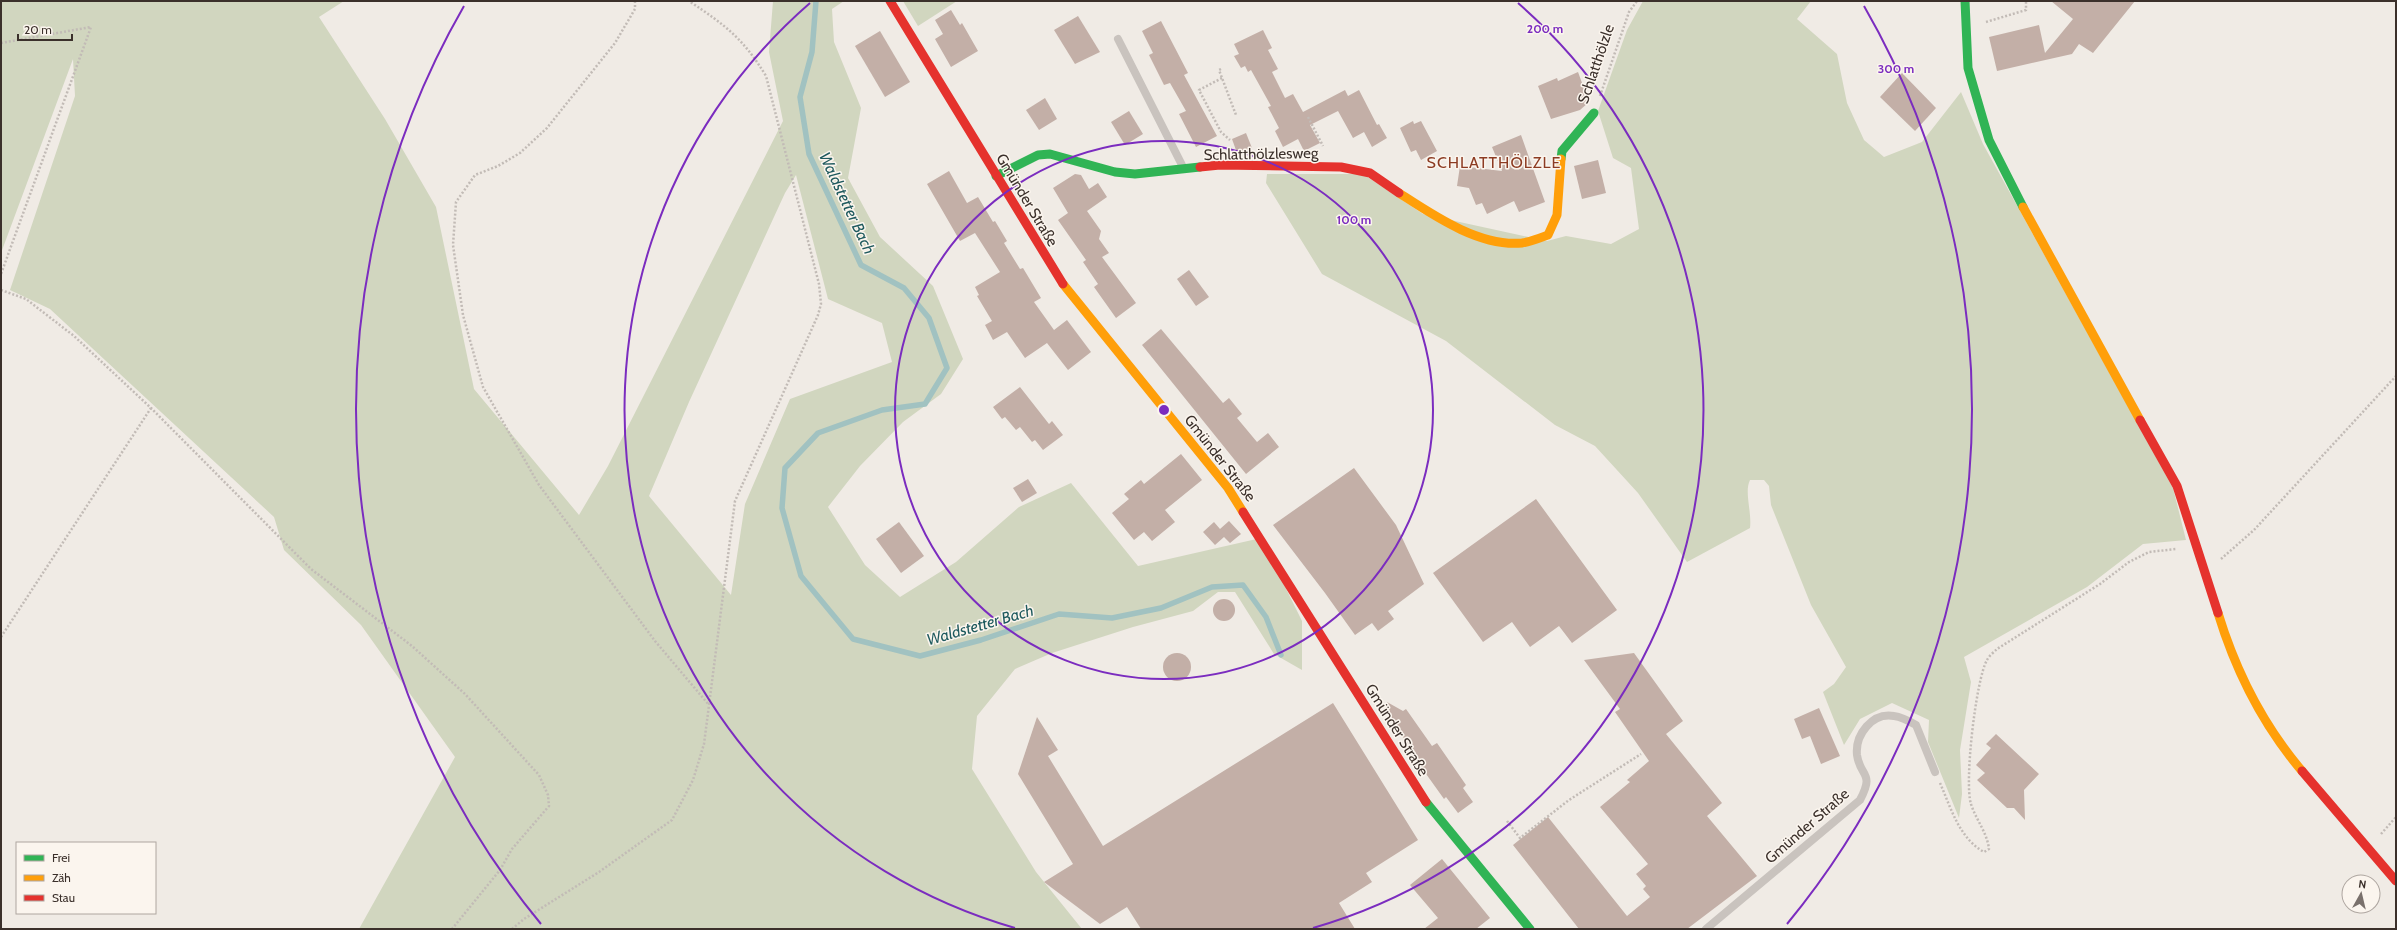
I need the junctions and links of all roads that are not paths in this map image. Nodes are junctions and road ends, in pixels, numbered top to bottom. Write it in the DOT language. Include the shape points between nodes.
graph roads {
  1 [pos="890,1"];
  2 [pos="1965,1"];
  3 [pos="1118,39"];
  4 [pos="1594,113"];
  5 [pos="1185,170"];
  6 [pos="996,176"];
  7 [pos="1468,233"];
  8 [pos="1934,772"];
  9 [pos="2396,881"];
  10 [pos="1530,929"];
  11 [pos="1706,929"];
  1 -- 6 [label="street, Gmünder Straße"];
  2 -- 9 [label="street" via="1968,68 1989,140 2034,229 2177,486 2241,678 2288,756"];
  3 -- 5 [label="lane"];
  4 -- 7 [label="street, Schlatthölzle" via="1562,151 1557,215 1548,236 1522,243 1499,241"];
  5 -- 6 [label="street, Schlatthölzlesweg" via="1135,174 1115,172 1050,154 1038,154"];
  5 -- 7 [label="street, Schlatthölzlesweg" via="1220,165 1341,167 1370,173 1427,211"];
  6 -- 10 [label="street, Gmünder Straße" via="1066,289 1228,488 1429,807"];
  8 -- 11 [label="lane, Gmünder Straße" via="1916,726 1892,715 1877,718 1864,728 1858,741 1857,756 1867,777 1866,789 1860,800"];
}
